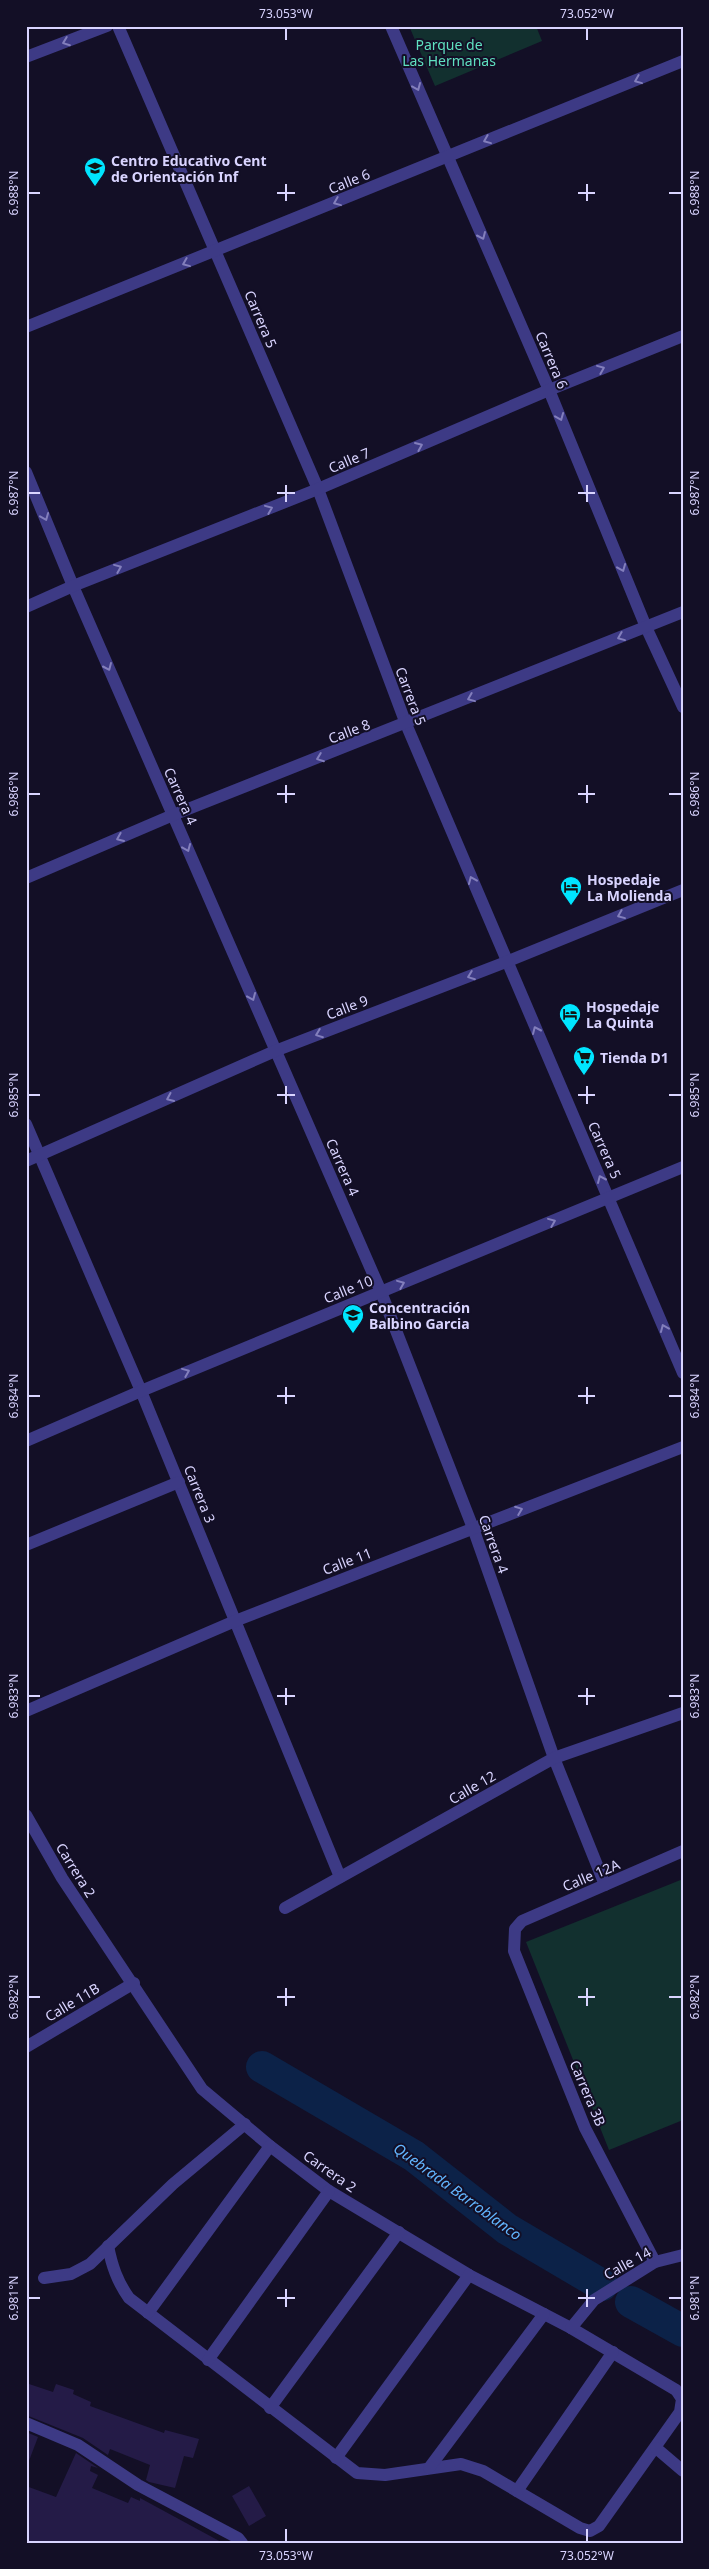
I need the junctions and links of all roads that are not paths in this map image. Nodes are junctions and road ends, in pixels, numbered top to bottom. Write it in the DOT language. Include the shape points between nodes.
graph roads {
  1 [pos="107,26"];
  2 [pos="118,26"];
  3 [pos="391,26"];
  4 [pos="26,57"];
  5 [pos="683,61"];
  6 [pos="446,156"];
  7 [pos="216,251"];
  8 [pos="26,327"];
  9 [pos="683,336"];
  10 [pos="549,390"];
  11 [pos="26,472"];
  12 [pos="318,490"];
  13 [pos="73,586"];
  14 [pos="26,608"];
  15 [pos="683,612"];
  16 [pos="646,627"];
  17 [pos="683,707"];
  18 [pos="406,724"];
  19 [pos="173,816"];
  20 [pos="26,878"];
  21 [pos="683,890"];
  22 [pos="506,962"];
  23 [pos="275,1051"];
  24 [pos="26,1124"];
  25 [pos="40,1155"];
  26 [pos="26,1161"];
  27 [pos="683,1168"];
  28 [pos="610,1199"];
  29 [pos="381,1292"];
  30 [pos="683,1374"];
  31 [pos="141,1391"];
  32 [pos="26,1442"];
  33 [pos="683,1447"];
  34 [pos="179,1482"];
  35 [pos="473,1528"];
  36 [pos="26,1545"];
  37 [pos="235,1621"];
  38 [pos="26,1712"];
  39 [pos="683,1713"];
  40 [pos="554,1758"];
  41 [pos="26,1815"];
  42 [pos="683,1851"];
  43 [pos="340,1877"];
  44 [pos="606,1885"];
  45 [pos="284,1908"];
  46 [pos="515,1929"];
  47 [pos="134,1983"];
  48 [pos="26,2047"];
  49 [pos="244,2124"];
  50 [pos="270,2146"];
  51 [pos="329,2191"];
  52 [pos="399,2232"];
  53 [pos="108,2246"];
  54 [pos="683,2255"];
  55 [pos="655,2262"];
  56 [pos="469,2275"];
  57 [pos="44,2278"];
  58 [pos="148,2313"];
  59 [pos="544,2314"];
  60 [pos="572,2328"];
  61 [pos="613,2352"];
  62 [pos="208,2360"];
  63 [pos="270,2408"];
  64 [pos="26,2423"];
  65 [pos="656,2448"];
  66 [pos="336,2458"];
  67 [pos="429,2468"];
  68 [pos="683,2472"];
  69 [pos="517,2491"];
  70 [pos="242,2543"];
  1 -- 4 [label="street, one-way"];
  2 -- 7 [label="street, Carrera 5"];
  3 -- 6 [label="street, Carrera 6, one-way"];
  5 -- 6 [label="street, Calle 6, one-way"];
  6 -- 7 [label="street, Calle 6, one-way"];
  6 -- 10 [label="street, Carrera 6, one-way"];
  7 -- 8 [label="street, Calle 6, one-way"];
  7 -- 12 [label="street, Carrera 5"];
  10 -- 9 [label="street, Calle 7, one-way"];
  12 -- 10 [label="street, Calle 7, one-way"];
  10 -- 16 [label="street, Carrera 6, one-way"];
  11 -- 13 [label="street, Carrera 4, one-way"];
  13 -- 12 [label="street, Calle 7, one-way"];
  12 -- 18 [label="street, Carrera 5"];
  13 -- 14 [label="street, Calle 7"];
  13 -- 19 [label="street, Carrera 4, one-way"];
  15 -- 16 [label="street, Calle 8"];
  16 -- 17 [label="street, Carrera 6"];
  16 -- 18 [label="street, Calle 8, one-way"];
  18 -- 19 [label="street, Calle 8, one-way"];
  22 -- 18 [label="street, Carrera 5, one-way"];
  19 -- 20 [label="street, Calle 8, one-way"];
  19 -- 23 [label="street, Carrera 4, one-way"];
  21 -- 22 [label="street, Calle 9, one-way"];
  22 -- 23 [label="street, Calle 9, one-way"];
  28 -- 22 [label="street, Carrera 5, one-way"];
  23 -- 25 [label="street, Calle 9, one-way"];
  23 -- 29 [label="street, Carrera 4"];
  24 -- 25 [label="street, Carrera 3"];
  25 -- 26 [label="street, Calle 9"];
  25 -- 31 [label="street, Carrera 3"];
  27 -- 28 [label="street, Calle 10"];
  29 -- 28 [label="street, Calle 10, one-way"];
  30 -- 28 [label="street, Carrera 5, one-way"];
  31 -- 29 [label="street, Calle 10, one-way"];
  29 -- 35 [label="street, Carrera 4"];
  31 -- 32 [label="street, Calle 10"];
  31 -- 34 [label="street, Carrera 3"];
  35 -- 33 [label="street, Calle 11, one-way"];
  34 -- 36 [label="street"];
  34 -- 37 [label="street, Carrera 3"];
  35 -- 37 [label="street, Calle 11"];
  35 -- 40 [label="street, Carrera 4"];
  37 -- 38 [label="street, Calle 11"];
  37 -- 43 [label="street, Carrera 3"];
  39 -- 40 [label="street, Calle 12"];
  40 -- 43 [label="street, Calle 12"];
  40 -- 44 [label="street, Carrera 4"];
  41 -- 47 [label="street, Carrera 2" via="62,1878"];
  42 -- 44 [label="street, Calle 12A"];
  43 -- 45 [label="street, Calle 12"];
  44 -- 46 [label="street, Calle 12A" via="522,1921"];
  46 -- 55 [label="street, Carrera 3B" via="514,1951 585,2128"];
  47 -- 48 [label="street, Calle 11B"];
  47 -- 49 [label="street, Carrera 2" via="153,2017 202,2088"];
  49 -- 50 [label="street, Carrera 2"];
  49 -- 53 [label="street" via="173,2184"];
  50 -- 51 [label="street, Carrera 2"];
  50 -- 58 [label="street"];
  51 -- 52 [label="street, Carrera 2"];
  51 -- 62 [label="street"];
  52 -- 56 [label="street, Carrera 2"];
  52 -- 63 [label="street"];
  53 -- 57 [label="street" via="90,2264 71,2274"];
  53 -- 58 [label="street" via="120,2285 129,2298"];
  54 -- 55 [label="street, Calle 14"];
  55 -- 60 [label="street, Calle 14" via="594,2300"];
  56 -- 59 [label="street, Carrera 2"];
  56 -- 66 [label="street"];
  58 -- 62 [label="street"];
  59 -- 60 [label="street, Carrera 2"];
  59 -- 67 [label="street"];
  60 -- 61 [label="street, Carrera 2"];
  61 -- 65 [label="street, Carrera 2" via="676,2390 682,2399 680,2412"];
  61 -- 69 [label="street"];
  62 -- 63 [label="street"];
  63 -- 66 [label="street"];
  64 -- 70 [label="street" via="78,2445 138,2485 190,2510"];
  65 -- 68 [label="street"];
  65 -- 69 [label="street, Carrera 2" via="600,2526 590,2531"];
  66 -- 67 [label="street" via="357,2473 386,2475"];
  67 -- 69 [label="street" via="461,2464 482,2471"];
}
